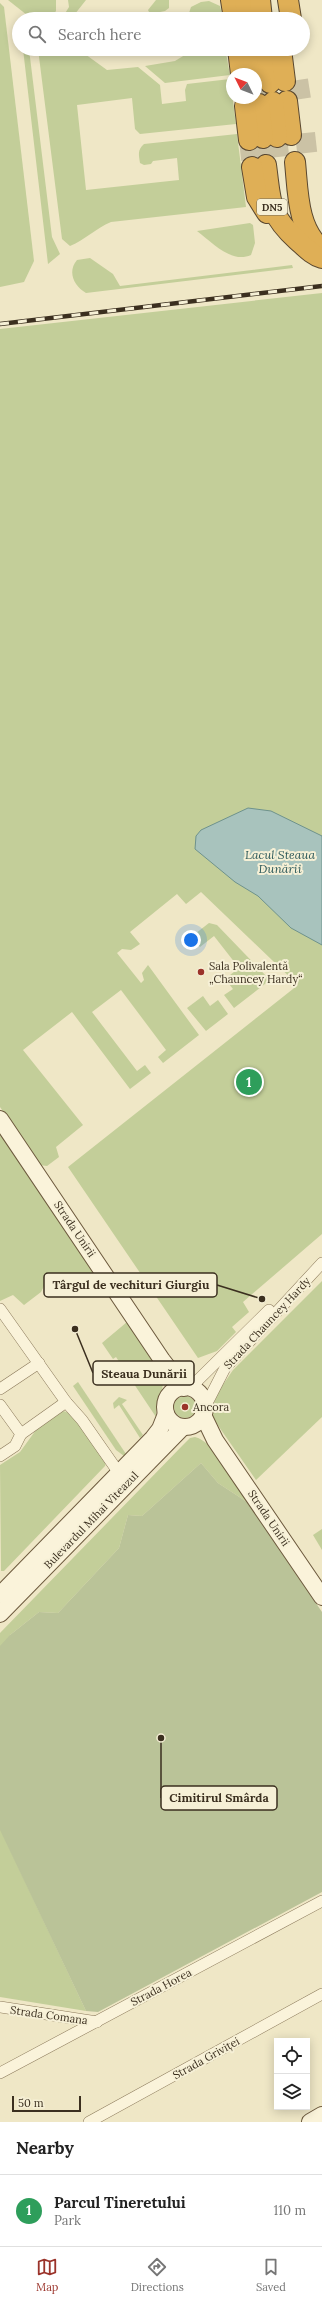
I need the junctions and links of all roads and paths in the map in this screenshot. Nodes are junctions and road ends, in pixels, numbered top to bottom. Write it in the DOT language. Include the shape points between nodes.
graph roads {
  1 [pos="231,0"];
  2 [pos="245,0"];
  3 [pos="260,0"];
  4 [pos="274,0"];
  5 [pos="288,0"];
  6 [pos="233,12"];
  7 [pos="247,12"];
  8 [pos="261,12"];
  9 [pos="276,12"];
  10 [pos="290,12"];
  11 [pos="239,56"];
  12 [pos="256,56"];
  13 [pos="267,56"];
  14 [pos="278,56"];
  15 [pos="289,56"];
  16 [pos="240,68"];
  17 [pos="270,81"];
  18 [pos="277,137"];
  19 [pos="280,164"];
  20 [pos="291,235"];
  21 [pos="322,239"];
  22 [pos="322,249"];
  23 [pos="322,258"];
  24 [pos="0,1119"];
  25 [pos="322,1260"];
  26 [pos="322,1263"];
  27 [pos="0,1309"];
  28 [pos="4,1322"];
  29 [pos="39,1363"];
  30 [pos="0,1389"];
  31 [pos="182,1390"];
  32 [pos="66,1402"];
  33 [pos="0,1407"];
  34 [pos="204,1411"];
  35 [pos="166,1414"];
  36 [pos="186,1427"];
  37 [pos="21,1434"];
  38 [pos="215,1440"];
  39 [pos="0,1456"];
  40 [pos="119,1473"];
  41 [pos="2,1589"];
  42 [pos="322,1597"];
  43 [pos="0,1614"];
  44 [pos="322,1901"];
  45 [pos="322,1994"];
  46 [pos="0,2007"];
  47 [pos="97,2022"];
  48 [pos="0,2073"];
  49 [pos="322,2115"];
  50 [pos="89,2122"];
  51 [pos="310,2122"];
  1 -- 6 [label="highway"];
  2 -- 7 [label="highway"];
  3 -- 8 [label="highway"];
  4 -- 9 [label="highway"];
  5 -- 10 [label="highway"];
  11 -- 16 [label="highway"];
  12 -- 17 [label="highway"];
  13 -- 17 [label="highway"];
  14 -- 17 [label="highway"];
  15 -- 17 [label="highway"];
  18 -- 18 [label="highway" via="273,102"];
  19 -- 20 [label="highway, DN5"];
  19 -- 20 [label="highway, DN5" via="255,188 260,205"];
  19 -- 21 [label="highway" via="315,217"];
  19 -- 22 [label="highway, DN5" via="303,220 313,239"];
  20 -- 23 [label="highway, DN5" via="306,249"];
  24 -- 31 [label="main road, Strada Unirii" via="162,1360 169,1377"];
  25 -- 31 [label="street, Strada Chauncey Hardy"];
  26 -- 34 [label="street, Strada Chauncey Hardy" via="225,1368"];
  27 -- 28 [label="street"];
  28 -- 29 [label="street"];
  29 -- 30 [label="street"];
  29 -- 32 [label="street"];
  31 -- 34 [label="main road" via="201,1396"];
  31 -- 35 [label="main road" via="166,1403"];
  32 -- 37 [label="street"];
  32 -- 40 [label="street" via="82,1420"];
  33 -- 37 [label="street"];
  34 -- 36 [label="main road" via="198,1422"];
  34 -- 38 [label="main road, Strada Unirii"];
  35 -- 36 [label="main road" via="173,1423"];
  35 -- 40 [label="main road, Bulevardul Mihai Viteazul" via="159,1431"];
  36 -- 38 [label="main road"];
  36 -- 43 [label="main road, Bulevardul Mihai Viteazul"];
  37 -- 39 [label="street" via="15,1446"];
  38 -- 42 [label="main road, Strada Unirii"];
  40 -- 41 [label="main road, Bulevardul Mihai Viteazul"];
  44 -- 47 [label="street, Strada Horea"];
  45 -- 50 [label="street, Strada Griviței"];
  46 -- 47 [label="street, Strada Comana"];
  47 -- 48 [label="street, Strada Horea"];
  49 -- 51 [label="main road"];
}
